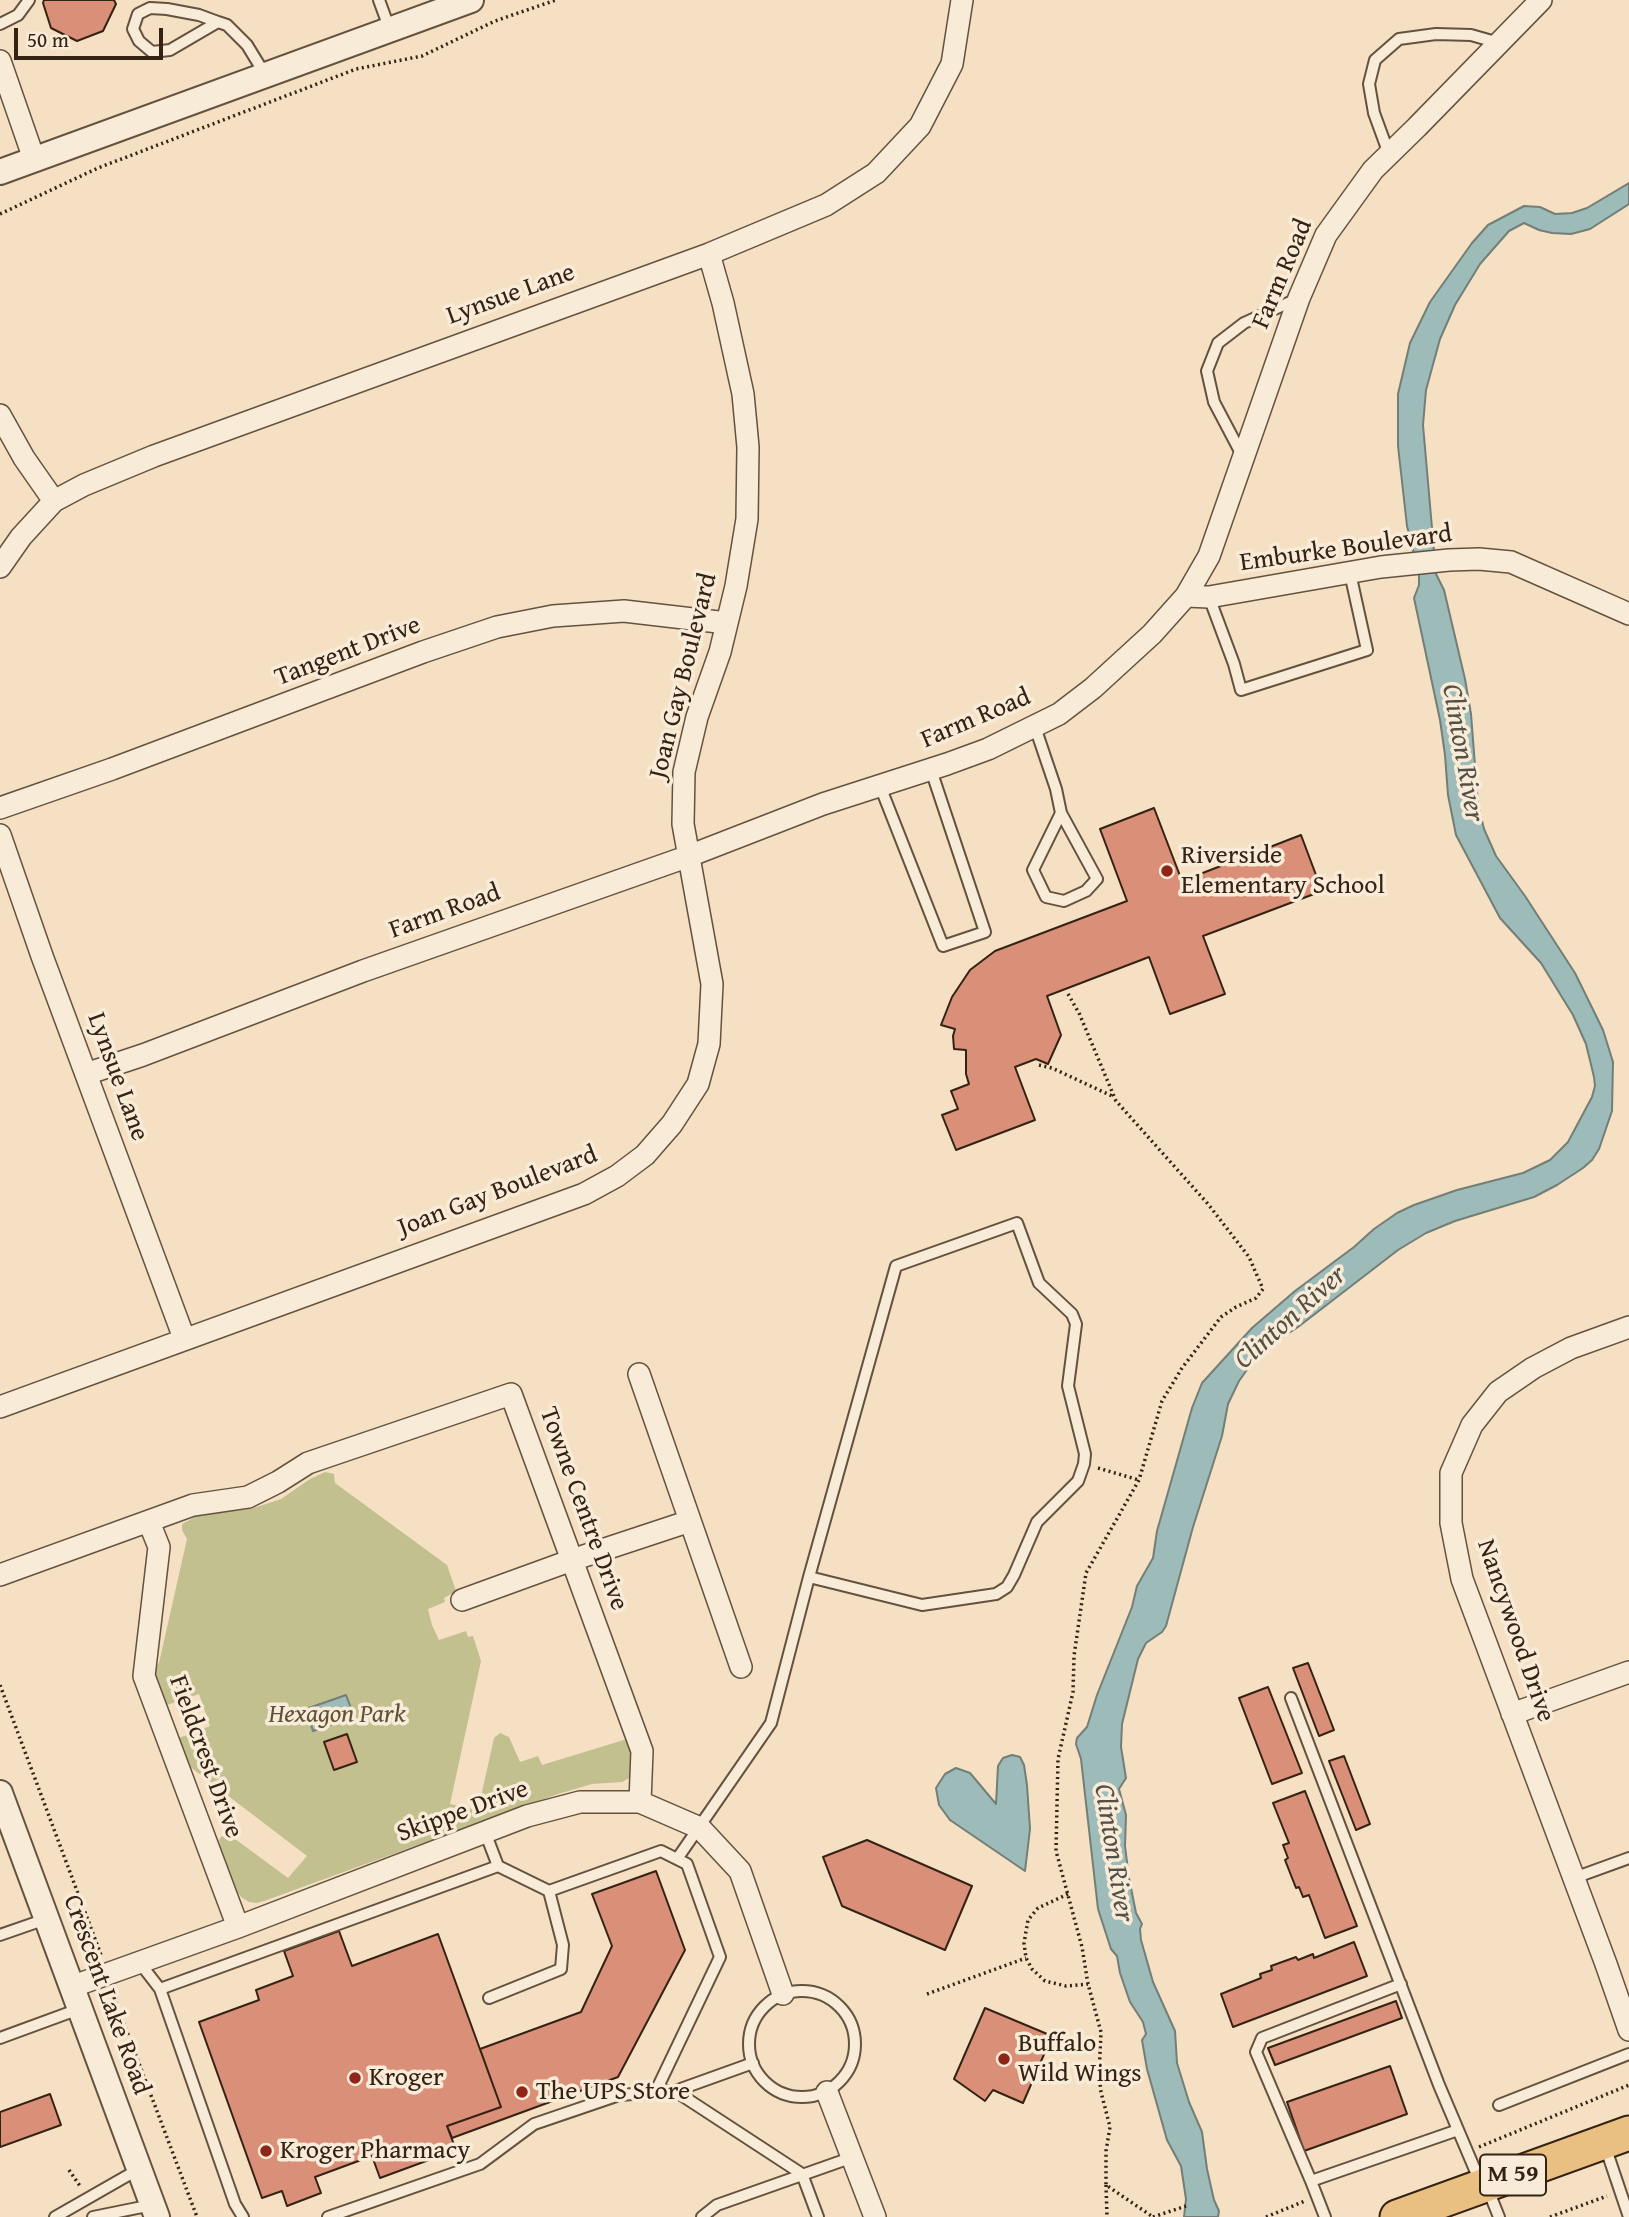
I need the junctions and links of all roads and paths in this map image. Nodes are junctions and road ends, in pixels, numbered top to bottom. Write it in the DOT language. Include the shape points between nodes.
graph roads {
  1 [pos="29,0"];
  2 [pos="379,0"];
  3 [pos="471,0"];
  4 [pos="555,0"];
  5 [pos="962,0"];
  6 [pos="1541,0"];
  7 [pos="218,22"];
  8 [pos="0,24"];
  9 [pos="390,30"];
  10 [pos="1499,43"];
  11 [pos="0,61"];
  12 [pos="266,76"];
  13 [pos="1389,154"];
  14 [pos="34,159"];
  15 [pos="0,172"];
  16 [pos="0,214"];
  17 [pos="709,254"];
  18 [pos="1299,298"];
  19 [pos="0,415"];
  20 [pos="1243,458"];
  21 [pos="54,501"];
  22 [pos="0,567"];
  23 [pos="1350,573"];
  24 [pos="1186,596"];
  25 [pos="1209,597"];
  26 [pos="1629,614"];
  27 [pos="727,623"];
  28 [pos="1035,727"];
  29 [pos="932,769"];
  30 [pos="880,786"];
  31 [pos="0,808"];
  32 [pos="1061,813"];
  33 [pos="0,835"];
  34 [pos="689,856"];
  35 [pos="1068,994"];
  36 [pos="1039,1065"];
  37 [pos="86,1074"];
  38 [pos="1114,1097"];
  39 [pos="1629,1326"];
  40 [pos="184,1338"];
  41 [pos="639,1374"];
  42 [pos="0,1407"];
  43 [pos="1084,1464"];
  44 [pos="1139,1480"];
  45 [pos="149,1521"];
  46 [pos="690,1521"];
  47 [pos="572,1560"];
  48 [pos="0,1575"];
  49 [pos="809,1577"];
  50 [pos="462,1600"];
  51 [pos="741,1667"];
  52 [pos="1629,1672"];
  53 [pos="0,1685"];
  54 [pos="1291,1698"];
  55 [pos="1512,1714"];
  56 [pos="0,1793"];
  57 [pos="640,1802"];
  58 [pos="700,1828"];
  59 [pos="485,1832"];
  60 [pos="1629,1858"];
  61 [pos="677,1859"];
  62 [pos="498,1866"];
  63 [pos="1574,1878"];
  64 [pos="549,1891"];
  65 [pos="1068,1894"];
  66 [pos="46,1919"];
  67 [pos="237,1927"];
  68 [pos="0,1935"];
  69 [pos="1026,1958"];
  70 [pos="139,1962"];
  71 [pos="107,1974"];
  72 [pos="1088,1984"];
  73 [pos="1401,1984"];
  74 [pos="160,1989"];
  75 [pos="783,1994"];
  76 [pos="927,1994"];
  77 [pos="75,1998"];
  78 [pos="489,1998"];
  79 [pos="1629,2030"];
  80 [pos="0,2038"];
  81 [pos="1629,2054"];
  82 [pos="753,2063"];
  83 [pos="1629,2085"];
  84 [pos="675,2091"];
  85 [pos="827,2092"];
  86 [pos="655,2093"];
  87 [pos="1499,2105"];
  88 [pos="1458,2130"];
  89 [pos="1617,2138"];
  90 [pos="1466,2149"];
  91 [pos="853,2157"];
  92 [pos="139,2169"];
  93 [pos="802,2174"];
  94 [pos="1311,2181"];
  95 [pos="1106,2185"];
  96 [pos="1485,2186"];
  97 [pos="1621,2192"];
  98 [pos="1317,2196"];
  99 [pos="1186,2206"];
  100 [pos="155,2211"];
  101 [pos="1408,2215"];
  102 [pos="55,2217"];
  103 [pos="93,2217"];
  104 [pos="197,2217"];
  105 [pos="243,2217"];
  106 [pos="328,2217"];
  107 [pos="702,2217"];
  108 [pos="818,2217"];
  109 [pos="875,2217"];
  110 [pos="1107,2217"];
  111 [pos="1153,2217"];
  112 [pos="1266,2217"];
  113 [pos="1325,2217"];
  114 [pos="1499,2217"];
  115 [pos="1550,2217"];
  116 [pos="1629,2217"];
  1 -- 8 [label="lane" via="18,15"];
  2 -- 9 [label="lane"];
  3 -- 9 [label="street"];
  4 -- 16 [label="path" via="495,21 422,56 356,69 111,163"];
  5 -- 17 [label="street, Lynsue Lane" via="952,64 920,126 876,173 826,205"];
  6 -- 10 [label="street, Farm Road"];
  7 -- 7 [label="lane" via="150,8 138,13 133,29 152,52 170,50"];
  7 -- 12 [label="lane" via="247,45"];
  9 -- 12 [label="street"];
  10 -- 13 [label="street, Farm Road"];
  10 -- 13 [label="lane" via="1471,35 1399,39 1375,60 1369,84"];
  11 -- 14 [label="street"];
  12 -- 14 [label="street"];
  13 -- 18 [label="street, Farm Road" via="1326,235"];
  14 -- 15 [label="street"];
  17 -- 21 [label="street, Lynsue Lane" via="154,456"];
  17 -- 27 [label="street, Joan Gay Boulevard" via="743,394 748,447 747,519"];
  18 -- 20 [label="street, Farm Road"];
  18 -- 20 [label="lane" via="1244,323 1218,343 1207,371 1214,402"];
  19 -- 21 [label="street"];
  20 -- 24 [label="street, Farm Road" via="1209,556"];
  21 -- 22 [label="street, Lynsue Lane"];
  23 -- 25 [label="street, Emburke Boulevard"];
  23 -- 25 [label="lane" via="1367,650 1241,690"];
  23 -- 26 [label="street, Emburke Boulevard" via="1449,560 1511,562"];
  24 -- 25 [label="street, Emburke Boulevard"];
  24 -- 28 [label="street, Farm Road" via="1093,688"];
  27 -- 31 [label="street, Tangent Drive" via="624,611 553,616 497,627"];
  27 -- 34 [label="street, Joan Gay Boulevard" via="684,772 683,824"];
  28 -- 29 [label="street, Farm Road"];
  28 -- 32 [label="lane"];
  29 -- 30 [label="street, Farm Road"];
  29 -- 30 [label="lane" via="985,932 943,946"];
  30 -- 34 [label="street, Farm Road"];
  32 -- 32 [label="lane" via="1033,870 1046,897 1064,901 1086,891 1097,879"];
  33 -- 37 [label="street, Lynsue Lane"];
  34 -- 37 [label="street, Farm Road"];
  34 -- 40 [label="street, Joan Gay Boulevard" via="712,984 709,1044 698,1084 645,1155 584,1194"];
  35 -- 38 [label="path"];
  36 -- 38 [label="path"];
  37 -- 40 [label="street, Lynsue Lane"];
  38 -- 44 [label="path" via="1209,1204 1249,1257 1263,1289 1221,1317 1182,1368 1162,1401"];
  39 -- 55 [label="street, Nancywood Drive" via="1571,1348 1498,1392 1472,1426 1451,1473 1451,1523 1462,1578"];
  40 -- 42 [label="street, Joan Gay Boulevard"];
  41 -- 46 [label="street"];
  43 -- 44 [label="path"];
  43 -- 49 [label="lane" via="1073,1487 1037,1522 1014,1576 996,1594 922,1605"];
  43 -- 49 [label="lane" via="1068,1386 1076,1324 1072,1314 1039,1283 1017,1223 897,1266"];
  44 -- 65 [label="path" via="1086,1573 1073,1692 1058,1759 1056,1851"];
  45 -- 47 [label="street, Towne Centre Drive" via="193,1505 248,1497 308,1463 511,1394"];
  45 -- 48 [label="street, Towne Centre Drive"];
  45 -- 67 [label="street, Fieldcrest Drive" via="159,1547 144,1676"];
  46 -- 47 [label="street"];
  46 -- 51 [label="street"];
  47 -- 50 [label="street"];
  47 -- 57 [label="street, Towne Centre Drive" via="642,1751"];
  49 -- 58 [label="lane" via="771,1723"];
  52 -- 55 [label="street"];
  53 -- 71 [label="path"];
  54 -- 73 [label="lane"];
  55 -- 63 [label="street, Nancywood Drive"];
  56 -- 66 [label="street, Crescent Lake Road"];
  57 -- 58 [label="street, Skippe Drive"];
  57 -- 59 [label="street, Skippe Drive" via="580,1802"];
  58 -- 61 [label="lane"];
  58 -- 75 [label="street, Skippe Drive" via="740,1871"];
  59 -- 62 [label="lane"];
  59 -- 67 [label="street, Skippe Drive"];
  60 -- 63 [label="lane"];
  61 -- 64 [label="lane" via="661,1851"];
  61 -- 86 [label="lane" via="687,1864 720,1957"];
  62 -- 64 [label="lane"];
  62 -- 74 [label="lane"];
  63 -- 79 [label="street, Nancywood Drive"];
  64 -- 78 [label="lane" via="563,1945 561,1969"];
  65 -- 69 [label="path" via="1038,1908 1028,1920"];
  65 -- 72 [label="path"];
  66 -- 68 [label="lane"];
  66 -- 77 [label="street, Crescent Lake Road"];
  67 -- 70 [label="street, Skippe Drive"];
  69 -- 72 [label="path" via="1045,1981 1066,1986"];
  69 -- 76 [label="path"];
  70 -- 71 [label="street, Skippe Drive"];
  70 -- 74 [label="lane"];
  71 -- 77 [label="street, Skippe Drive"];
  71 -- 104 [label="path"];
  72 -- 95 [label="path" via="1101,2032 1099,2074 1110,2127"];
  73 -- 88 [label="lane"];
  73 -- 94 [label="lane" via="1262,2038 1256,2052"];
  74 -- 105 [label="lane"];
  75 -- 82 [label="lane" via="767,2003 756,2018 749,2035"];
  75 -- 85 [label="lane" via="817,1992 844,2011 852,2025 854,2058"];
  77 -- 80 [label="lane"];
  77 -- 92 [label="street, Crescent Lake Road"];
  81 -- 87 [label="lane"];
  82 -- 84 [label="lane"];
  82 -- 85 [label="lane" via="768,2085 784,2094 802,2097"];
  83 -- 90 [label="path"];
  84 -- 86 [label="lane"];
  84 -- 93 [label="lane"];
  85 -- 91 [label="street"];
  86 -- 106 [label="lane" via="619,2095 534,2124 480,2164"];
  88 -- 90 [label="lane"];
  88 -- 94 [label="lane"];
  89 -- 96 [label="highway, M 59"];
  89 -- 97 [label="lane"];
  90 -- 96 [label="lane"];
  91 -- 93 [label="lane"];
  91 -- 109 [label="street"];
  92 -- 100 [label="street, Crescent Lake Road"];
  92 -- 102 [label="lane"];
  93 -- 107 [label="lane" via="717,2205"];
  93 -- 108 [label="lane"];
  94 -- 98 [label="lane"];
  95 -- 110 [label="path"];
  95 -- 111 [label="path"];
  96 -- 101 [label="highway, M 59"];
  96 -- 114 [label="lane"];
  97 -- 115 [label="path"];
  97 -- 116 [label="lane"];
  98 -- 112 [label="path"];
  98 -- 113 [label="lane"];
  99 -- 111 [label="path"];
  100 -- 103 [label="lane"];
}
